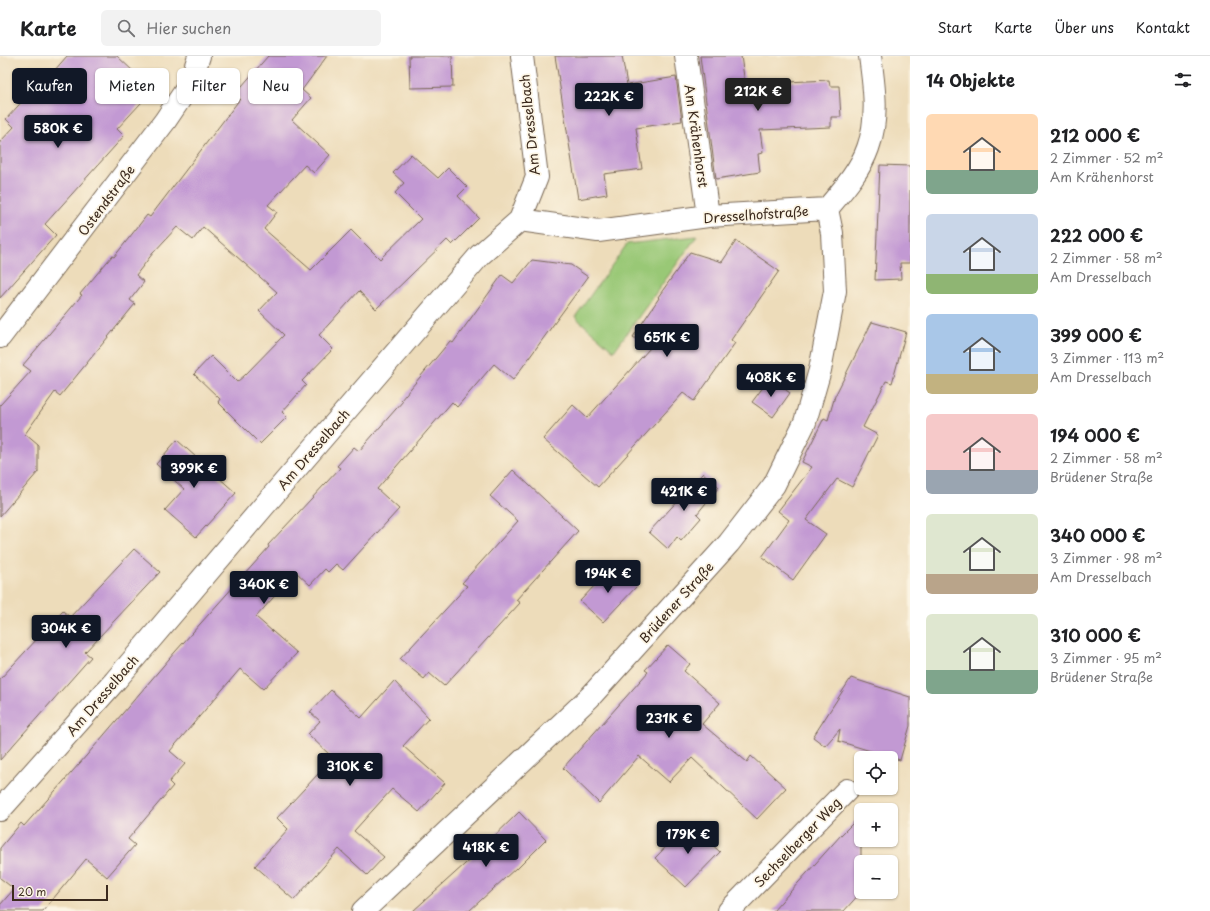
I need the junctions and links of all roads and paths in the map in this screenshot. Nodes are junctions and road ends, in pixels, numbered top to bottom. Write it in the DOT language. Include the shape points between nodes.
graph roads {
  1 [pos="199,56"];
  2 [pos="522,56"];
  3 [pos="686,56"];
  4 [pos="870,56"];
  5 [pos="827,209"];
  6 [pos="708,216"];
  7 [pos="520,220"];
  8 [pos="0,337"];
  9 [pos="847,790"];
  10 [pos="0,810"];
  11 [pos="363,911"];
  12 [pos="729,911"];
  1 -- 8 [label="street, Ostendstraße" via="197,82"];
  2 -- 7 [label="street, Am Dresselbach" via="537,176"];
  3 -- 6 [label="street, Am Krähenhorst"];
  4 -- 5 [label="street, Dresselhofstraße" via="875,91 874,123 868,148 846,187"];
  5 -- 6 [label="street, Dresselhofstraße"];
  5 -- 11 [label="street, Brüdener Straße" via="832,233 835,291 821,362 805,422 774,485 728,544 590,697"];
  6 -- 7 [label="street, Dresselhofstraße" via="598,231"];
  7 -- 10 [label="street, Am Dresselbach" via="480,255 120,675"];
  9 -- 12 [label="street, Sechselberger Weg"];
}
